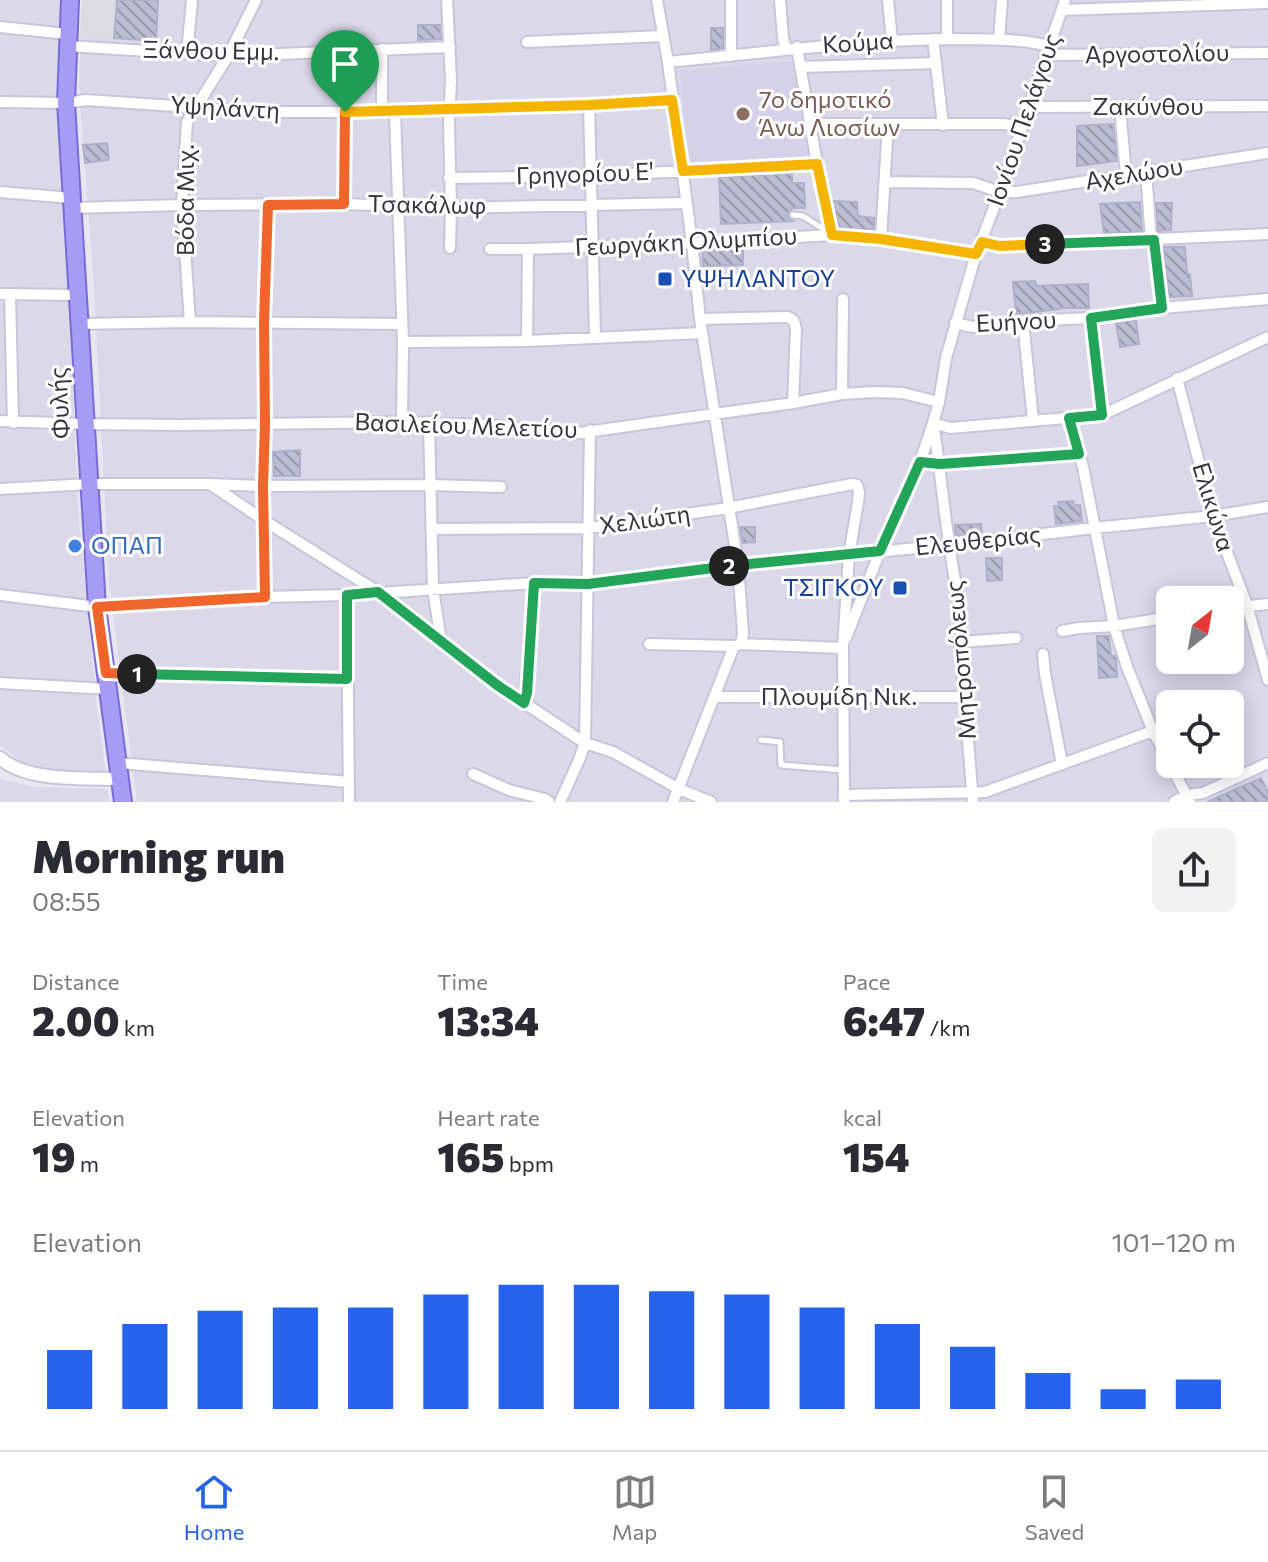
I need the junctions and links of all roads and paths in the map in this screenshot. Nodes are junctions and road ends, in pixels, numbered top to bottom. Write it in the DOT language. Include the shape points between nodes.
graph roads {
  1 [pos="70,0"];
  2 [pos="192,0"];
  3 [pos="256,0"];
  4 [pos="447,0"];
  5 [pos="657,0"];
  6 [pos="731,0"];
  7 [pos="780,0"];
  8 [pos="888,0"];
  9 [pos="947,0"];
  10 [pos="1002,0"];
  11 [pos="1268,3"];
  12 [pos="1063,5"];
  13 [pos="0,27"];
  14 [pos="663,36"];
  15 [pos="933,39"];
  16 [pos="947,39"];
  17 [pos="68,40"];
  18 [pos="999,40"];
  19 [pos="892,41"];
  20 [pos="527,42"];
  21 [pos="450,47"];
  22 [pos="792,48"];
  23 [pos="382,49"];
  24 [pos="1047,51"];
  25 [pos="187,53"];
  26 [pos="1268,53"];
  27 [pos="228,56"];
  28 [pos="731,56"];
  29 [pos="668,62"];
  30 [pos="936,63"];
  31 [pos="800,67"];
  32 [pos="672,100"];
  33 [pos="0,102"];
  34 [pos="66,103"];
  35 [pos="589,105"];
  36 [pos="1268,106"];
  37 [pos="197,107"];
  38 [pos="1028,107"];
  39 [pos="1120,107"];
  40 [pos="450,108"];
  41 [pos="345,112"];
  42 [pos="382,112"];
  43 [pos="395,112"];
  44 [pos="810,124"];
  45 [pos="888,124"];
  46 [pos="943,125"];
  47 [pos="1021,128"];
  48 [pos="1268,153"];
  49 [pos="817,164"];
  50 [pos="683,171"];
  51 [pos="1146,171"];
  52 [pos="590,176"];
  53 [pos="1126,176"];
  54 [pos="449,178"];
  55 [pos="885,182"];
  56 [pos="0,192"];
  57 [pos="1000,192"];
  58 [pos="72,203"];
  59 [pos="591,203"];
  60 [pos="686,203"];
  61 [pos="344,204"];
  62 [pos="182,205"];
  63 [pos="268,205"];
  64 [pos="398,205"];
  65 [pos="451,208"];
  66 [pos="793,215"];
  67 [pos="1268,234"];
  68 [pos="832,235"];
  69 [pos="881,239"];
  70 [pos="1152,240"];
  71 [pos="982,242"];
  72 [pos="692,243"];
  73 [pos="593,246"];
  74 [pos="450,248"];
  75 [pos="490,249"];
  76 [pos="528,249"];
  77 [pos="976,254"];
  78 [pos="5,294"];
  79 [pos="78,295"];
  80 [pos="843,299"];
  81 [pos="1268,299"];
  82 [pos="1162,308"];
  83 [pos="1091,318"];
  84 [pos="700,319"];
  85 [pos="1023,321"];
  86 [pos="190,322"];
  87 [pos="264,322"];
  88 [pos="955,323"];
  89 [pos="79,324"];
  90 [pos="401,324"];
  91 [pos="702,333"];
  92 [pos="595,337"];
  93 [pos="1268,337"];
  94 [pos="527,341"];
  95 [pos="403,342"];
  96 [pos="1177,378"];
  97 [pos="842,394"];
  98 [pos="939,402"];
  99 [pos="793,403"];
  100 [pos="714,414"];
  101 [pos="1102,415"];
  102 [pos="1069,418"];
  103 [pos="1033,420"];
  104 [pos="0,421"];
  105 [pos="402,422"];
  106 [pos="429,422"];
  107 [pos="13,423"];
  108 [pos="265,423"];
  109 [pos="933,423"];
  110 [pos="85,424"];
  111 [pos="590,430"];
  112 [pos="1079,454"];
  113 [pos="920,462"];
  114 [pos="940,464"];
  115 [pos="89,484"];
  116 [pos="210,484"];
  117 [pos="430,485"];
  118 [pos="263,486"];
  119 [pos="501,487"];
  120 [pos="0,489"];
  121 [pos="1268,507"];
  122 [pos="728,508"];
  123 [pos="1213,516"];
  124 [pos="265,521"];
  125 [pos="588,528"];
  126 [pos="1094,528"];
  127 [pos="431,529"];
  128 [pos="949,545"];
  129 [pos="880,551"];
  130 [pos="849,555"];
  131 [pos="738,565"];
  132 [pos="534,583"];
  133 [pos="588,584"];
  134 [pos="433,589"];
  135 [pos="378,592"];
  136 [pos="0,595"];
  137 [pos="347,595"];
  138 [pos="265,597"];
  139 [pos="1268,604"];
  140 [pos="1247,605"];
  141 [pos="1244,606"];
  142 [pos="97,607"];
  143 [pos="1156,619"];
  144 [pos="1114,626"];
  145 [pos="1062,631"];
  146 [pos="1016,638"];
  147 [pos="441,641"];
  148 [pos="960,642"];
  149 [pos="649,644"];
  150 [pos="737,645"];
  151 [pos="843,648"];
  152 [pos="1043,654"];
  153 [pos="347,679"];
  154 [pos="1268,680"];
  155 [pos="107,681"];
  156 [pos="0,683"];
  157 [pos="714,697"];
  158 [pos="844,697"];
  159 [pos="964,697"];
  160 [pos="524,703"];
  161 [pos="1153,731"];
  162 [pos="1156,737"];
  163 [pos="761,740"];
  164 [pos="585,743"];
  165 [pos="0,758"];
  166 [pos="1268,763"];
  167 [pos="1062,764"];
  168 [pos="844,770"];
  169 [pos="119,771"];
  170 [pos="473,774"];
  171 [pos="1177,778"];
  172 [pos="349,782"];
  173 [pos="679,789"];
  174 [pos="973,797"];
  175 [pos="844,798"];
  176 [pos="1188,799"];
  177 [pos="123,802"];
  178 [pos="349,802"];
  179 [pos="549,802"];
  180 [pos="560,802"];
  181 [pos="673,802"];
  182 [pos="711,802"];
  183 [pos="1174,802"];
  1 -- 17 [label="main road, Φυλής"];
  2 -- 25 [label="street"];
  3 -- 27 [label="street, Βόδα Μιχ."];
  4 -- 21 [label="street"];
  5 -- 14 [label="street"];
  6 -- 28 [label="street"];
  7 -- 22 [label="street" via="783,38"];
  8 -- 19 [label="street"];
  9 -- 16 [label="street"];
  10 -- 18 [label="street"];
  11 -- 12 [label="street"];
  12 -- 24 [label="street, Ιονίου Πελάγους"];
  13 -- 17 [label="street, Ξάνθου Εμμ."];
  14 -- 20 [label="street"];
  14 -- 29 [label="street"];
  15 -- 16 [label="street, Κούμα"];
  15 -- 19 [label="street, Κούμα"];
  15 -- 30 [label="street"];
  16 -- 18 [label="street, Κούμα"];
  17 -- 25 [label="street, Ξάνθου Εμμ."];
  17 -- 34 [label="main road, Φυλής"];
  18 -- 24 [label="street, Κούμα" via="1034,42"];
  19 -- 22 [label="street, Κούμα"];
  21 -- 23 [label="street, Ξάνθου Εμμ."];
  21 -- 40 [label="street"];
  22 -- 28 [label="street, Κούμα"];
  22 -- 31 [label="street"];
  23 -- 27 [label="street, Ξάνθου Εμμ."];
  23 -- 42 [label="street"];
  24 -- 26 [label="street, Αργοστολίου"];
  24 -- 38 [label="street, Ιονίου Πελάγους"];
  25 -- 27 [label="street, Ξάνθου Εμμ."];
  27 -- 37 [label="street, Βόδα Μιχ."];
  28 -- 29 [label="street, Κούμα"];
  29 -- 32 [label="street"];
  30 -- 31 [label="street"];
  30 -- 46 [label="street"];
  31 -- 44 [label="street"];
  32 -- 35 [label="street, Υψηλάντη"];
  32 -- 50 [label="street"];
  33 -- 34 [label="street, Υψηλάντη"];
  34 -- 37 [label="street, Υψηλάντη"];
  34 -- 58 [label="main road, Φυλής"];
  35 -- 40 [label="street, Υψηλάντη"];
  35 -- 52 [label="street"];
  36 -- 39 [label="street, Ζακύνθου"];
  37 -- 41 [label="street, Υψηλάντη"];
  37 -- 62 [label="street, Βόδα Μιχ." via="187,122"];
  38 -- 39 [label="street, Ζακύνθου"];
  38 -- 47 [label="street, Ιονίου Πελάγους"];
  39 -- 53 [label="street"];
  40 -- 43 [label="street, Υψηλάντη"];
  40 -- 54 [label="street"];
  41 -- 42 [label="street, Υψηλάντη"];
  41 -- 61 [label="street"];
  42 -- 43 [label="street, Υψηλάντη"];
  43 -- 64 [label="street"];
  44 -- 45 [label="street"];
  44 -- 49 [label="street"];
  45 -- 46 [label="street"];
  45 -- 55 [label="street"];
  46 -- 47 [label="street"];
  47 -- 57 [label="street, Ιονίου Πελάγους"];
  48 -- 51 [label="street, Αχελώου"];
  49 -- 50 [label="street, Γρηγορίου Ε'"];
  49 -- 68 [label="street"];
  50 -- 52 [label="street, Γρηγορίου Ε'"];
  50 -- 60 [label="street"];
  51 -- 53 [label="street, Αχελώου"];
  51 -- 70 [label="street"];
  52 -- 54 [label="street, Γρηγορίου Ε'"];
  52 -- 59 [label="street"];
  53 -- 57 [label="street, Αχελώου"];
  54 -- 65 [label="street"];
  55 -- 57 [label="street, Αχελώου" via="973,183"];
  55 -- 69 [label="street"];
  56 -- 58 [label="street, Τσακάλωφ"];
  57 -- 71 [label="street, Ιονίου Πελάγους"];
  58 -- 62 [label="street, Τσακάλωφ"];
  58 -- 79 [label="main road, Φυλής"];
  59 -- 60 [label="street, Τσακάλωφ"];
  59 -- 65 [label="street, Τσακάλωφ"];
  59 -- 73 [label="street"];
  60 -- 72 [label="street"];
  61 -- 63 [label="street, Τσακάλωφ"];
  61 -- 64 [label="street, Τσακάλωφ"];
  62 -- 63 [label="street, Τσακάλωφ"];
  62 -- 86 [label="street, Βόδα Μιχ."];
  63 -- 87 [label="street"];
  64 -- 65 [label="street, Τσακάλωφ"];
  64 -- 90 [label="street"];
  65 -- 74 [label="street"];
  66 -- 68 [label="lane"];
  67 -- 70 [label="street"];
  68 -- 69 [label="street, Γεωργάκη Ολυμπίου"];
  68 -- 72 [label="street, Γεωργάκη Ολυμπίου"];
  69 -- 77 [label="street, Γεωργάκη Ολυμπίου"];
  70 -- 71 [label="street" via="999,246"];
  70 -- 82 [label="street"];
  71 -- 77 [label="street, Ιονίου Πελάγους"];
  72 -- 73 [label="street, Γεωργάκη Ολυμπίου"];
  72 -- 84 [label="street"];
  73 -- 76 [label="street, Γεωργάκη Ολυμπίου"];
  73 -- 92 [label="street"];
  75 -- 76 [label="street, Γεωργάκη Ολυμπίου"];
  76 -- 94 [label="street"];
  77 -- 88 [label="street, Ιονίου Πελάγους"];
  78 -- 79 [label="street"];
  78 -- 107 [label="street"];
  79 -- 89 [label="main road, Φυλής"];
  80 -- 97 [label="street"];
  81 -- 82 [label="street, Ευήνου"];
  82 -- 83 [label="street, Ευήνου"];
  83 -- 85 [label="street, Ευήνου"];
  83 -- 101 [label="street"];
  84 -- 91 [label="street"];
  84 -- 99 [label="street" via="794,321"];
  85 -- 88 [label="street, Ευήνου" via="973,327"];
  85 -- 103 [label="street"];
  86 -- 87 [label="street"];
  86 -- 89 [label="street"];
  87 -- 90 [label="street"];
  87 -- 108 [label="street"];
  88 -- 98 [label="street, Ιονίου Πελάγους"];
  89 -- 110 [label="main road, Φυλής"];
  90 -- 95 [label="street"];
  91 -- 92 [label="street"];
  91 -- 100 [label="street"];
  92 -- 94 [label="street"];
  93 -- 96 [label="street"];
  94 -- 95 [label="street"];
  95 -- 105 [label="street"];
  96 -- 101 [label="street"];
  96 -- 123 [label="street, Ελικώνα"];
  97 -- 98 [label="street, Βασιλείου Μελετίου" via="902,393"];
  97 -- 99 [label="street, Βασιλείου Μελετίου"];
  98 -- 109 [label="street, Ιονίου Πελάγους"];
  99 -- 100 [label="street, Βασιλείου Μελετίου"];
  100 -- 111 [label="street, Βασιλείου Μελετίου"];
  100 -- 122 [label="street"];
  101 -- 102 [label="street"];
  102 -- 103 [label="street"];
  102 -- 112 [label="street"];
  103 -- 109 [label="street" via="950,428"];
  104 -- 107 [label="street, Βασιλείου Μελετίου"];
  105 -- 106 [label="street, Βασιλείου Μελετίου"];
  105 -- 108 [label="street, Βασιλείου Μελετίου"];
  106 -- 111 [label="street, Βασιλείου Μελετίου" via="572,434"];
  106 -- 117 [label="street"];
  107 -- 110 [label="street, Βασιλείου Μελετίου"];
  108 -- 110 [label="street, Βασιλείου Μελετίου"];
  108 -- 118 [label="street"];
  109 -- 113 [label="street, Ιονίου Πελάγους"];
  109 -- 114 [label="street, Μητροπόλεως"];
  110 -- 115 [label="main road, Φυλής"];
  111 -- 125 [label="street"];
  112 -- 114 [label="street"];
  112 -- 126 [label="street"];
  113 -- 114 [label="street"];
  113 -- 129 [label="street, Ιονίου Πελάγους"];
  114 -- 128 [label="street, Μητροπόλεως"];
  115 -- 116 [label="street"];
  115 -- 120 [label="street"];
  115 -- 142 [label="main road, Φυλής"];
  116 -- 118 [label="street"];
  116 -- 124 [label="street"];
  117 -- 118 [label="street"];
  117 -- 119 [label="street"];
  117 -- 127 [label="street"];
  118 -- 124 [label="street"];
  121 -- 123 [label="street, Ελευθερίας"];
  122 -- 125 [label="street, Χελιώτη"];
  122 -- 130 [label="street, Χελιώτη" via="857,485"];
  122 -- 131 [label="street"];
  123 -- 126 [label="street, Ελευθερίας"];
  123 -- 140 [label="street, Ελικώνα"];
  124 -- 135 [label="street"];
  124 -- 138 [label="street"];
  125 -- 127 [label="street, Χελιώτη"];
  125 -- 133 [label="street"];
  126 -- 128 [label="street, Ελευθερίας"];
  126 -- 144 [label="street"];
  127 -- 134 [label="street"];
  128 -- 129 [label="street, Ελευθερίας"];
  128 -- 148 [label="street, Μητροπόλεως"];
  129 -- 130 [label="street, Ελευθερίας"];
  129 -- 151 [label="street, Ιονίου Πελάγους"];
  130 -- 131 [label="street, Ελευθερίας"];
  130 -- 151 [label="street"];
  131 -- 133 [label="street, Ελευθερίας"];
  131 -- 150 [label="street" via="743,633"];
  132 -- 133 [label="street, Ελευθερίας"];
  132 -- 134 [label="street, Ελευθερίας"];
  132 -- 160 [label="street"];
  133 -- 164 [label="street"];
  134 -- 135 [label="street, Ελευθερίας"];
  134 -- 147 [label="street"];
  135 -- 137 [label="street, Ελευθερίας"];
  135 -- 147 [label="street"];
  136 -- 142 [label="street, Ελευθερίας"];
  137 -- 138 [label="street, Ελευθερίας"];
  137 -- 153 [label="street"];
  138 -- 142 [label="street, Ελευθερίας"];
  139 -- 140 [label="street"];
  140 -- 141 [label="street"];
  140 -- 154 [label="street, Ελικώνα"];
  142 -- 155 [label="main road, Φυλής"];
  143 -- 144 [label="street"];
  144 -- 145 [label="street"];
  144 -- 161 [label="street"];
  146 -- 148 [label="street"];
  147 -- 160 [label="street"];
  148 -- 159 [label="street, Μητροπόλεως"];
  149 -- 150 [label="street"];
  150 -- 151 [label="street"];
  150 -- 157 [label="street"];
  151 -- 158 [label="street"];
  152 -- 167 [label="street"];
  153 -- 155 [label="street"];
  153 -- 172 [label="street"];
  155 -- 156 [label="street"];
  155 -- 169 [label="main road, Φυλής"];
  157 -- 158 [label="street, Πλουμίδη Νικ."];
  157 -- 173 [label="street"];
  158 -- 159 [label="street, Πλουμίδη Νικ."];
  158 -- 168 [label="street"];
  159 -- 174 [label="street, Μητροπόλεως"];
  160 -- 164 [label="street"];
  161 -- 162 [label="street"];
  161 -- 167 [label="street"];
  163 -- 168 [label="lane" via="780,742 781,765"];
  164 -- 173 [label="street" via="613,752"];
  164 -- 180 [label="street"];
  165 -- 169 [label="street" via="37,775"];
  166 -- 176 [label="street"];
  167 -- 174 [label="street"];
  168 -- 175 [label="street"];
  169 -- 172 [label="street"];
  169 -- 177 [label="main road, Φυλής"];
  170 -- 179 [label="street"];
  171 -- 176 [label="street"];
  172 -- 178 [label="street"];
  173 -- 181 [label="street"];
  173 -- 182 [label="street"];
  174 -- 175 [label="street"];
  176 -- 183 [label="street"];
}
